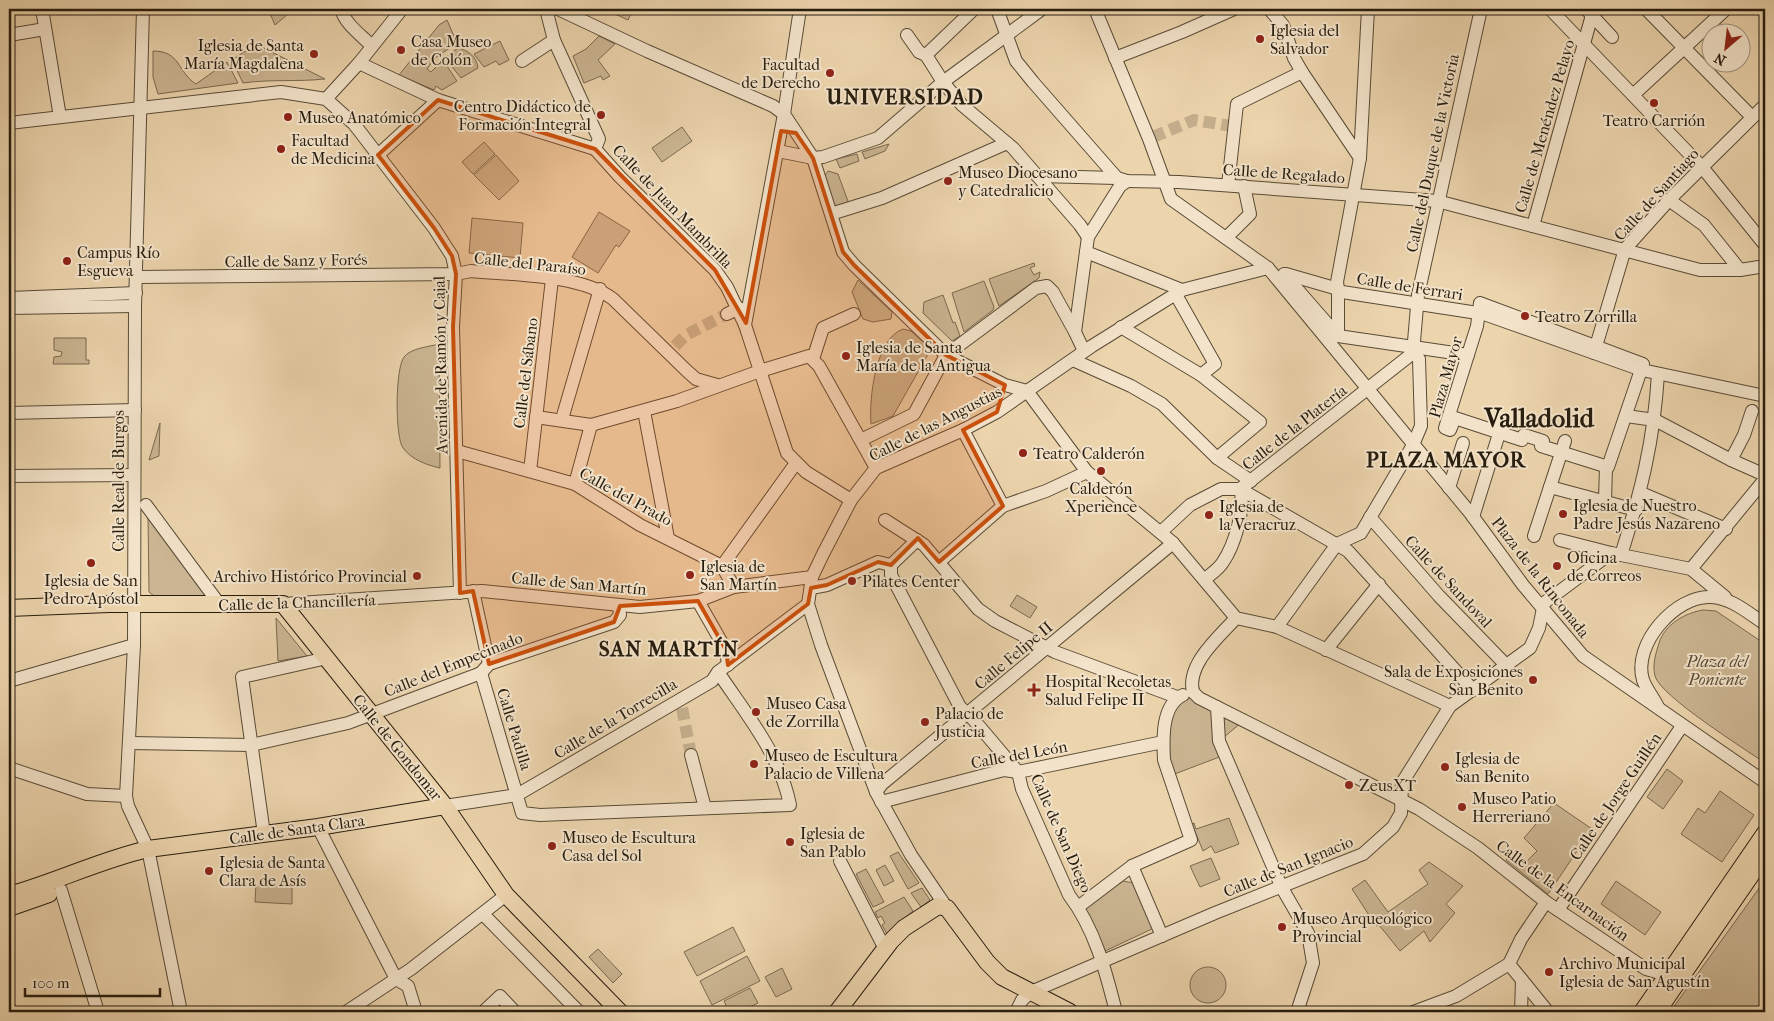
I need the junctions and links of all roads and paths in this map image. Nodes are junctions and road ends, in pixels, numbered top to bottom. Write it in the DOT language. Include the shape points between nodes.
graph roads {
  1 [pos="42,9"];
  2 [pos="143,9"];
  3 [pos="341,9"];
  4 [pos="402,9"];
  5 [pos="546,9"];
  6 [pos="558,9"];
  7 [pos="800,9"];
  8 [pos="974,9"];
  9 [pos="998,9"];
  10 [pos="1042,9"];
  11 [pos="1095,9"];
  12 [pos="1234,9"];
  13 [pos="1269,9"];
  14 [pos="1368,9"];
  15 [pos="1481,9"];
  16 [pos="1550,9"];
  17 [pos="1646,9"];
  18 [pos="1726,9"];
  19 [pos="1592,11"];
  20 [pos="45,29"];
  21 [pos="1007,34"];
  22 [pos="9,35"];
  23 [pos="907,35"];
  24 [pos="1612,37"];
  25 [pos="554,40"];
  26 [pos="1584,45"];
  27 [pos="372,46"];
  28 [pos="1684,48"];
  29 [pos="926,55"];
  30 [pos="1115,58"];
  31 [pos="522,61"];
  32 [pos="360,63"];
  33 [pos="1302,72"];
  34 [pos="943,82"];
  35 [pos="1633,96"];
  36 [pos="326,99"];
  37 [pos="438,100"];
  38 [pos="1765,105"];
  39 [pos="140,108"];
  40 [pos="784,114"];
  41 [pos="60,117"];
  42 [pos="1752,117"];
  43 [pos="9,123"];
  44 [pos="782,131"];
  45 [pos="796,133"];
  46 [pos="1007,143"];
  47 [pos="595,149"];
  48 [pos="778,151"];
  49 [pos="378,155"];
  50 [pos="812,158"];
  51 [pos="1360,158"];
  52 [pos="1702,167"];
  53 [pos="1039,176"];
  54 [pos="1122,179"];
  55 [pos="1164,182"];
  56 [pos="1228,185"];
  57 [pos="1244,186"];
  58 [pos="1355,194"];
  59 [pos="1669,200"];
  60 [pos="1438,201"];
  61 [pos="832,214"];
  62 [pos="1533,226"];
  63 [pos="1088,236"];
  64 [pos="1226,238"];
  65 [pos="1765,245"];
  66 [pos="1625,249"];
  67 [pos="1086,252"];
  68 [pos="1765,266"];
  69 [pos="1740,270"];
  70 [pos="1276,273"];
  71 [pos="456,274"];
  72 [pos="136,277"];
  73 [pos="552,279"];
  74 [pos="600,289"];
  75 [pos="1338,289"];
  76 [pos="1179,292"];
  77 [pos="9,298"];
  78 [pos="136,300"];
  79 [pos="1417,305"];
  80 [pos="9,308"];
  81 [pos="1479,313"];
  82 [pos="854,314"];
  83 [pos="746,325"];
  84 [pos="1121,327"];
  85 [pos="1075,332"];
  86 [pos="1338,336"];
  87 [pos="1414,349"];
  88 [pos="1595,350"];
  89 [pos="1084,351"];
  90 [pos="946,355"];
  91 [pos="1468,355"];
  92 [pos="813,359"];
  93 [pos="1073,360"];
  94 [pos="1642,370"];
  95 [pos="687,371"];
  96 [pos="760,371"];
  97 [pos="1658,374"];
  98 [pos="1201,375"];
  99 [pos="1005,385"];
  100 [pos="717,386"];
  101 [pos="1368,390"];
  102 [pos="1027,391"];
  103 [pos="1757,400"];
  104 [pos="677,401"];
  105 [pos="135,410"];
  106 [pos="644,411"];
  107 [pos="997,412"];
  108 [pos="9,413"];
  109 [pos="1626,416"];
  110 [pos="536,417"];
  111 [pos="562,419"];
  112 [pos="1655,420"];
  113 [pos="591,425"];
  114 [pos="1501,426"];
  115 [pos="963,430"];
  116 [pos="861,440"];
  117 [pos="1463,443"];
  118 [pos="1413,445"];
  119 [pos="1563,447"];
  120 [pos="457,451"];
  121 [pos="1217,458"];
  122 [pos="1733,462"];
  123 [pos="796,463"];
  124 [pos="1606,466"];
  125 [pos="876,468"];
  126 [pos="530,471"];
  127 [pos="1087,472"];
  128 [pos="134,474"];
  129 [pos="1765,475"];
  130 [pos="9,476"];
  131 [pos="1765,479"];
  132 [pos="1251,481"];
  133 [pos="575,484"];
  134 [pos="1550,487"];
  135 [pos="1449,488"];
  136 [pos="1240,489"];
  137 [pos="1641,493"];
  138 [pos="851,500"];
  139 [pos="1605,501"];
  140 [pos="146,505"];
  141 [pos="1003,506"];
  142 [pos="1636,510"];
  143 [pos="1370,517"];
  144 [pos="1473,517"];
  145 [pos="886,520"];
  146 [pos="1726,529"];
  147 [pos="1161,532"];
  148 [pos="1534,536"];
  149 [pos="668,538"];
  150 [pos="916,540"];
  151 [pos="1560,540"];
  152 [pos="1173,543"];
  153 [pos="1337,544"];
  154 [pos="1616,554"];
  155 [pos="939,562"];
  156 [pos="722,566"];
  157 [pos="891,566"];
  158 [pos="1691,569"];
  159 [pos="1205,579"];
  160 [pos="811,583"];
  161 [pos="1379,584"];
  162 [pos="734,587"];
  163 [pos="466,592"];
  164 [pos="1729,600"];
  165 [pos="698,601"];
  166 [pos="283,604"];
  167 [pos="808,604"];
  168 [pos="134,605"];
  169 [pos="220,605"];
  170 [pos="619,606"];
  171 [pos="1542,607"];
  172 [pos="9,608"];
  173 [pos="1236,618"];
  174 [pos="1765,624"];
  175 [pos="1278,628"];
  176 [pos="134,645"];
  177 [pos="1047,648"];
  178 [pos="1326,650"];
  179 [pos="327,658"];
  180 [pos="1506,665"];
  181 [pos="485,668"];
  182 [pos="723,668"];
  183 [pos="9,682"];
  184 [pos="1473,690"];
  185 [pos="1193,692"];
  186 [pos="1177,697"];
  187 [pos="1450,706"];
  188 [pos="1217,707"];
  189 [pos="1660,709"];
  190 [pos="372,714"];
  191 [pos="966,714"];
  192 [pos="1682,726"];
  193 [pos="1163,742"];
  194 [pos="129,743"];
  195 [pos="251,745"];
  196 [pos="691,755"];
  197 [pos="9,768"];
  198 [pos="1018,772"];
  199 [pos="1765,782"];
  200 [pos="517,795"];
  201 [pos="126,796"];
  202 [pos="878,797"];
  203 [pos="1402,801"];
  204 [pos="445,806"];
  205 [pos="705,808"];
  206 [pos="318,827"];
  207 [pos="1765,833"];
  208 [pos="264,834"];
  209 [pos="148,849"];
  210 [pos="1765,855"];
  211 [pos="840,861"];
  212 [pos="1132,866"];
  213 [pos="1282,888"];
  214 [pos="61,890"];
  215 [pos="9,895"];
  216 [pos="506,895"];
  217 [pos="1546,902"];
  218 [pos="941,903"];
  219 [pos="1078,907"];
  220 [pos="9,908"];
  221 [pos="1558,910"];
  222 [pos="483,914"];
  223 [pos="1162,936"];
  224 [pos="882,955"];
  225 [pos="1103,962"];
  226 [pos="1509,964"];
  227 [pos="1675,976"];
  228 [pos="396,978"];
  229 [pos="1522,980"];
  230 [pos="1031,992"];
  231 [pos="9,1008"];
  232 [pos="617,1011"];
  233 [pos="10,1012"];
  234 [pos="98,1012"];
  235 [pos="181,1012"];
  236 [pos="346,1012"];
  237 [pos="416,1012"];
  238 [pos="483,1012"];
  239 [pos="515,1012"];
  240 [pos="579,1012"];
  241 [pos="837,1012"];
  242 [pos="842,1012"];
  243 [pos="1016,1012"];
  244 [pos="1070,1012"];
  245 [pos="1116,1012"];
  246 [pos="1297,1012"];
  247 [pos="1413,1012"];
  248 [pos="1521,1012"];
  249 [pos="1548,1012"];
  250 [pos="1642,1012"];
  251 [pos="1657,1012"];
  1 -- 20 [label="street"];
  2 -- 39 [label="street, Calle Real de Burgos"];
  3 -- 27 [label="street" via="354,29"];
  4 -- 27 [label="street"];
  5 -- 25 [label="street, Calle de Juan Mambrilla"];
  6 -- 40 [label="street" via="773,106"];
  7 -- 40 [label="street"];
  8 -- 29 [label="street"];
  9 -- 21 [label="street"];
  10 -- 21 [label="street"];
  11 -- 30 [label="street"];
  12 -- 30 [label="street"];
  13 -- 33 [label="street" via="1283,25"];
  14 -- 51 [label="street"];
  15 -- 60 [label="street, Calle del Duque de la Victoria"];
  16 -- 26 [label="street"];
  17 -- 28 [label="street"];
  18 -- 28 [label="street"];
  19 -- 24 [label="street"];
  19 -- 26 [label="street, Calle de Menéndez Pelayo"];
  20 -- 22 [label="street"];
  20 -- 41 [label="street"];
  21 -- 34 [label="street"];
  21 -- 54 [label="street" via="1016,61"];
  23 -- 29 [label="street" via="919,52"];
  25 -- 31 [label="street"];
  25 -- 47 [label="street, Calle de Juan Mambrilla" via="598,139"];
  26 -- 35 [label="street"];
  26 -- 62 [label="street, Calle de Menéndez Pelayo"];
  27 -- 32 [label="street"];
  28 -- 35 [label="street"];
  28 -- 42 [label="street"];
  29 -- 34 [label="street"];
  30 -- 55 [label="street" via="1151,138"];
  32 -- 36 [label="street"];
  32 -- 37 [label="street"];
  33 -- 51 [label="street"];
  33 -- 56 [label="street" via="1238,104"];
  34 -- 46 [label="street" via="962,105"];
  34 -- 50 [label="street" via="878,138"];
  35 -- 52 [label="street"];
  36 -- 39 [label="street" via="282,92"];
  36 -- 49 [label="street, Avenida de Ramón y Cajal" via="354,124"];
  37 -- 47 [label="street"];
  37 -- 49 [label="street"];
  38 -- 42 [label="street, Calle de Santiago"];
  39 -- 41 [label="street"];
  39 -- 72 [label="street, Calle Real de Burgos"];
  40 -- 44 [label="street"];
  40 -- 45 [label="street"];
  41 -- 43 [label="street"];
  42 -- 52 [label="street, Calle de Santiago"];
  44 -- 45 [label="street"];
  44 -- 48 [label="street"];
  45 -- 50 [label="street"];
  46 -- 53 [label="street"];
  46 -- 61 [label="street" via="882,198"];
  47 -- 83 [label="street, Calle de Juan Mambrilla" via="715,270 728,287 733,311"];
  48 -- 50 [label="street"];
  48 -- 83 [label="street"];
  49 -- 71 [label="street, Avenida de Ramón y Cajal" via="434,228 452,256"];
  50 -- 61 [label="street"];
  51 -- 58 [label="street"];
  52 -- 59 [label="street, Calle de Santiago"];
  52 -- 65 [label="street"];
  53 -- 54 [label="street, Calle de Regalado"];
  53 -- 63 [label="street"];
  54 -- 55 [label="street, Calle de Regalado"];
  54 -- 63 [label="street"];
  55 -- 56 [label="street, Calle de Regalado"];
  55 -- 64 [label="street" via="1171,199 1179,207"];
  56 -- 57 [label="street, Calle de Regalado"];
  57 -- 58 [label="street, Calle de Regalado"];
  57 -- 64 [label="street" via="1250,214"];
  58 -- 60 [label="street, Calle de Regalado"];
  58 -- 75 [label="street"];
  59 -- 66 [label="street, Calle de Santiago"];
  59 -- 69 [label="street" via="1704,225"];
  60 -- 62 [label="street, Calle de Regalado"];
  60 -- 79 [label="street, Calle del Duque de la Victoria"];
  61 -- 90 [label="street" via="843,252"];
  62 -- 66 [label="street, Calle de Regalado"];
  63 -- 67 [label="street"];
  64 -- 70 [label="street"];
  66 -- 69 [label="street, Calle de Regalado" via="1640,256 1700,270"];
  66 -- 88 [label="street, Calle de Santiago"];
  67 -- 76 [label="street"];
  67 -- 85 [label="street"];
  68 -- 69 [label="street, Calle de Regalado"];
  70 -- 75 [label="street, Calle de Ferrari"];
  70 -- 76 [label="street, Calle de las Angustias"];
  70 -- 86 [label="street"];
  70 -- 101 [label="street, Plaza de la Rinconada"];
  71 -- 72 [label="street, Calle de Sanz y Forés"];
  71 -- 73 [label="street, Calle del Paraíso" via="471,271"];
  71 -- 120 [label="street, Avenida de Ramón y Cajal" via="453,327"];
  72 -- 78 [label="street, Calle Real de Burgos"];
  73 -- 74 [label="street, Calle del Paraíso" via="579,282"];
  73 -- 110 [label="street, Calle del Sábano"];
  74 -- 95 [label="street, Calle del Paraíso" via="672,350"];
  74 -- 111 [label="street"];
  75 -- 79 [label="street, Calle de Ferrari"];
  75 -- 86 [label="street"];
  76 -- 84 [label="street, Calle de las Angustias"];
  76 -- 98 [label="street" via="1215,364"];
  77 -- 78 [label="street"];
  78 -- 80 [label="street"];
  78 -- 105 [label="street, Calle Real de Burgos"];
  79 -- 81 [label="street, Calle de Ferrari"];
  79 -- 87 [label="street, Calle del Duque de la Victoria"];
  81 -- 88 [label="street" via="1480,303"];
  81 -- 91 [label="street, Plaza Mayor"];
  82 -- 92 [label="street" via="822,328"];
  83 -- 96 [label="street, Calle de Juan Mambrilla"];
  84 -- 89 [label="street, Calle de las Angustias"];
  84 -- 98 [label="street"];
  85 -- 89 [label="street"];
  85 -- 90 [label="street" via="1047,286 1036,288"];
  86 -- 87 [label="street"];
  87 -- 91 [label="street"];
  87 -- 101 [label="street, Calle de la Platería"];
  87 -- 118 [label="street, Calle del Duque de la Victoria" via="1419,359 1421,426"];
  88 -- 94 [label="street" via="1643,364"];
  89 -- 93 [label="street, Calle de las Angustias"];
  90 -- 99 [label="street"];
  90 -- 116 [label="street" via="914,414"];
  91 -- 114 [label="street, Plaza Mayor" via="1445,428 1450,430 1455,418"];
  92 -- 96 [label="street" via="803,356"];
  92 -- 116 [label="street"];
  93 -- 102 [label="street, Calle de las Angustias"];
  93 -- 121 [label="street" via="1162,404"];
  94 -- 97 [label="street"];
  94 -- 109 [label="street"];
  95 -- 100 [label="street, Calle del Paraíso" via="696,379"];
  95 -- 104 [label="street" via="686,391"];
  96 -- 100 [label="street"];
  96 -- 123 [label="street, Calle de Juan Mambrilla" via="787,453"];
  97 -- 103 [label="street"];
  97 -- 112 [label="street"];
  98 -- 121 [label="street" via="1260,422"];
  99 -- 102 [label="street"];
  99 -- 107 [label="street"];
  100 -- 104 [label="street"];
  101 -- 118 [label="street, Plaza de la Rinconada"];
  101 -- 132 [label="street, Calle de la Platería"];
  102 -- 107 [label="street, Calle de las Angustias"];
  102 -- 127 [label="street"];
  103 -- 122 [label="street"];
  104 -- 106 [label="street"];
  105 -- 108 [label="street"];
  105 -- 128 [label="street, Calle Real de Burgos"];
  106 -- 113 [label="street"];
  106 -- 149 [label="street"];
  107 -- 115 [label="street, Calle de las Angustias"];
  109 -- 112 [label="street"];
  109 -- 124 [label="street" via="1608,468"];
  110 -- 111 [label="street"];
  110 -- 126 [label="street, Calle del Sábano"];
  111 -- 113 [label="street"];
  112 -- 122 [label="street"];
  112 -- 137 [label="street"];
  113 -- 133 [label="street"];
  114 -- 119 [label="street, Plaza Mayor" via="1522,440 1524,434 1543,441 1541,446"];
  114 -- 144 [label="street"];
  115 -- 125 [label="street, Calle de las Angustias"];
  115 -- 141 [label="street"];
  116 -- 125 [label="street"];
  117 -- 135 [label="street"];
  118 -- 135 [label="street, Plaza de la Rinconada"];
  118 -- 143 [label="street, Calle del Duque de la Victoria"];
  119 -- 124 [label="street, Plaza Mayor"];
  119 -- 134 [label="street"];
  120 -- 126 [label="street, Calle del Prado"];
  120 -- 163 [label="street, Avenida de Ramón y Cajal"];
  121 -- 132 [label="street"];
  122 -- 129 [label="street"];
  123 -- 138 [label="street"];
  123 -- 156 [label="street"];
  124 -- 139 [label="street"];
  125 -- 138 [label="street, Calle de las Angustias"];
  126 -- 133 [label="street, Calle del Prado"];
  127 -- 141 [label="street"];
  127 -- 147 [label="street"];
  128 -- 130 [label="street"];
  128 -- 168 [label="street, Calle Real de Burgos"];
  131 -- 146 [label="street"];
  132 -- 136 [label="street, Calle de la Platería"];
  133 -- 149 [label="street, Calle del Prado" via="640,525"];
  134 -- 139 [label="street"];
  134 -- 148 [label="street"];
  135 -- 144 [label="street, Plaza de la Rinconada"];
  136 -- 147 [label="street" via="1221,489 1190,505"];
  136 -- 153 [label="street"];
  136 -- 159 [label="street" via="1242,510 1223,563"];
  137 -- 142 [label="street"];
  137 -- 146 [label="street"];
  138 -- 160 [label="street, Calle de las Angustias"];
  139 -- 142 [label="street"];
  140 -- 169 [label="street, Calle Real de Burgos"];
  141 -- 155 [label="street"];
  142 -- 154 [label="street"];
  143 -- 153 [label="street, Calle del Duque de la Victoria" via="1361,533"];
  143 -- 180 [label="street, Calle de Sandoval" via="1439,596"];
  144 -- 171 [label="street, Plaza de la Rinconada"];
  145 -- 150 [label="street"];
  146 -- 158 [label="street"];
  147 -- 152 [label="street"];
  149 -- 156 [label="street, Calle del Prado"];
  150 -- 155 [label="street"];
  150 -- 157 [label="street"];
  151 -- 154 [label="street"];
  152 -- 159 [label="street"];
  152 -- 177 [label="street, Calle Felipe II"];
  153 -- 161 [label="street" via="1348,551"];
  153 -- 175 [label="street"];
  154 -- 158 [label="street"];
  154 -- 171 [label="street" via="1544,602"];
  155 -- 177 [label="street" via="978,609"];
  156 -- 162 [label="street"];
  157 -- 160 [label="street, Calle de San Martín" via="878,562 826,585"];
  157 -- 191 [label="street" via="891,574"];
  158 -- 164 [label="street"];
  159 -- 173 [label="street"];
  160 -- 162 [label="street, Calle de San Martín"];
  160 -- 167 [label="street, Calle de las Angustias"];
  161 -- 178 [label="street"];
  161 -- 184 [label="street"];
  162 -- 165 [label="street, Calle de San Martín"];
  163 -- 166 [label="street, Calle de la Chancillería"];
  163 -- 170 [label="street, Calle de San Martín" via="482,590"];
  163 -- 181 [label="street, Calle Padilla"];
  164 -- 174 [label="street"];
  164 -- 189 [label="street" via="1696,598 1667,616 1658,626 1644,656 1642,670 1643,679"];
  165 -- 170 [label="street, Calle de San Martín"];
  165 -- 182 [label="street" via="726,650"];
  166 -- 169 [label="main road, Calle de la Chancillería"];
  166 -- 179 [label="main road, Calle de Gondomar"];
  167 -- 182 [label="street, Calle de la Torrecilla"];
  167 -- 202 [label="street, Calle de las Angustias"];
  168 -- 169 [label="main road, Calle de la Chancillería"];
  168 -- 172 [label="main road, Calle de la Chancillería"];
  168 -- 176 [label="street, Calle Real de Burgos"];
  170 -- 181 [label="street, Calle del Empecinado" via="620,615 614,622"];
  171 -- 180 [label="street" via="1539,628 1530,648"];
  171 -- 189 [label="street, Plaza de la Rinconada" via="1583,656"];
  173 -- 175 [label="street"];
  173 -- 185 [label="street" via="1200,659 1191,684"];
  175 -- 178 [label="street"];
  176 -- 183 [label="street"];
  176 -- 194 [label="street, Calle Real de Burgos"];
  177 -- 186 [label="street"];
  177 -- 191 [label="street, Calle Felipe II"];
  178 -- 187 [label="street"];
  179 -- 190 [label="main road, Calle de Gondomar"];
  179 -- 195 [label="street" via="242,677"];
  180 -- 184 [label="street"];
  181 -- 190 [label="street, Calle del Empecinado"];
  181 -- 200 [label="street, Calle Padilla"];
  182 -- 200 [label="street, Calle de la Torrecilla" via="712,681 681,703"];
  182 -- 205 [label="street" via="772,751 787,787 790,805"];
  184 -- 187 [label="street"];
  185 -- 186 [label="street"];
  185 -- 188 [label="street, Calle de la Encarnación"];
  186 -- 193 [label="street" via="1166,719"];
  187 -- 203 [label="street, Calle de San Ignacio" via="1402,783"];
  188 -- 203 [label="street, Calle de la Encarnación"];
  188 -- 213 [label="street" via="1219,741"];
  189 -- 192 [label="street"];
  190 -- 195 [label="street, Calle del Empecinado" via="348,723"];
  190 -- 204 [label="main road, Calle de Gondomar"];
  191 -- 198 [label="street"];
  191 -- 202 [label="street, Calle Felipe II" via="882,784"];
  192 -- 199 [label="street"];
  192 -- 221 [label="street, Calle de Jorge Guillén"];
  193 -- 198 [label="street, Calle del León"];
  193 -- 212 [label="street" via="1164,760 1191,840"];
  194 -- 195 [label="street, Calle del Empecinado"];
  194 -- 201 [label="street, Calle Real de Burgos"];
  195 -- 208 [label="street"];
  196 -- 205 [label="street"];
  197 -- 201 [label="street" via="87,794"];
  198 -- 202 [label="street, Calle del León" via="1004,770"];
  198 -- 219 [label="street, Calle de San Diego" via="1022,789 1069,895"];
  200 -- 204 [label="street, Calle de la Torrecilla"];
  200 -- 205 [label="street, Calle Padilla" via="522,813 540,815"];
  201 -- 209 [label="street, Calle Real de Burgos"];
  202 -- 218 [label="street, Calle de las Angustias"];
  203 -- 213 [label="street, Calle de San Ignacio" via="1401,813 1393,827 1363,854"];
  203 -- 217 [label="street, Calle de la Encarnación" via="1478,848"];
  204 -- 206 [label="main road, Calle de Santa Clara"];
  204 -- 216 [label="main road, Calle de Gondomar"];
  206 -- 208 [label="main road, Calle de Santa Clara"];
  206 -- 228 [label="street"];
  207 -- 227 [label="main road"];
  208 -- 209 [label="main road, Calle de Santa Clara"];
  209 -- 214 [label="main road" via="131,863"];
  209 -- 215 [label="main road, Calle de Santa Clara" via="124,854"];
  209 -- 235 [label="street, Calle Real de Burgos"];
  210 -- 227 [label="main road"];
  211 -- 224 [label="street"];
  212 -- 219 [label="street"];
  212 -- 223 [label="street"];
  213 -- 223 [label="street, Calle de San Ignacio"];
  213 -- 246 [label="street" via="1308,933 1313,954 1311,975"];
  214 -- 220 [label="main road"];
  214 -- 234 [label="street"];
  216 -- 222 [label="street"];
  216 -- 232 [label="main road, Calle de Gondomar"];
  217 -- 221 [label="street, Calle de la Encarnación"];
  217 -- 226 [label="street" via="1521,939"];
  218 -- 224 [label="main road" via="904,928"];
  218 -- 230 [label="main road" via="994,970"];
  219 -- 225 [label="street, Calle de San Diego"];
  221 -- 227 [label="street, Calle de la Encarnación" via="1650,972"];
  222 -- 228 [label="street"];
  222 -- 240 [label="street"];
  223 -- 225 [label="street, Calle de San Ignacio"];
  224 -- 241 [label="main road"];
  224 -- 242 [label="street"];
  225 -- 230 [label="street"];
  225 -- 245 [label="street"];
  226 -- 229 [label="street"];
  226 -- 247 [label="street" via="1456,996"];
  227 -- 250 [label="main road"];
  227 -- 251 [label="main road"];
  228 -- 236 [label="street"];
  228 -- 237 [label="street" via="408,986"];
  229 -- 248 [label="street"];
  229 -- 249 [label="street"];
  230 -- 243 [label="street"];
  230 -- 244 [label="main road"];
  231 -- 233 [label="street"];
  238 -- 239 [label="street" via="500,996"];
}
